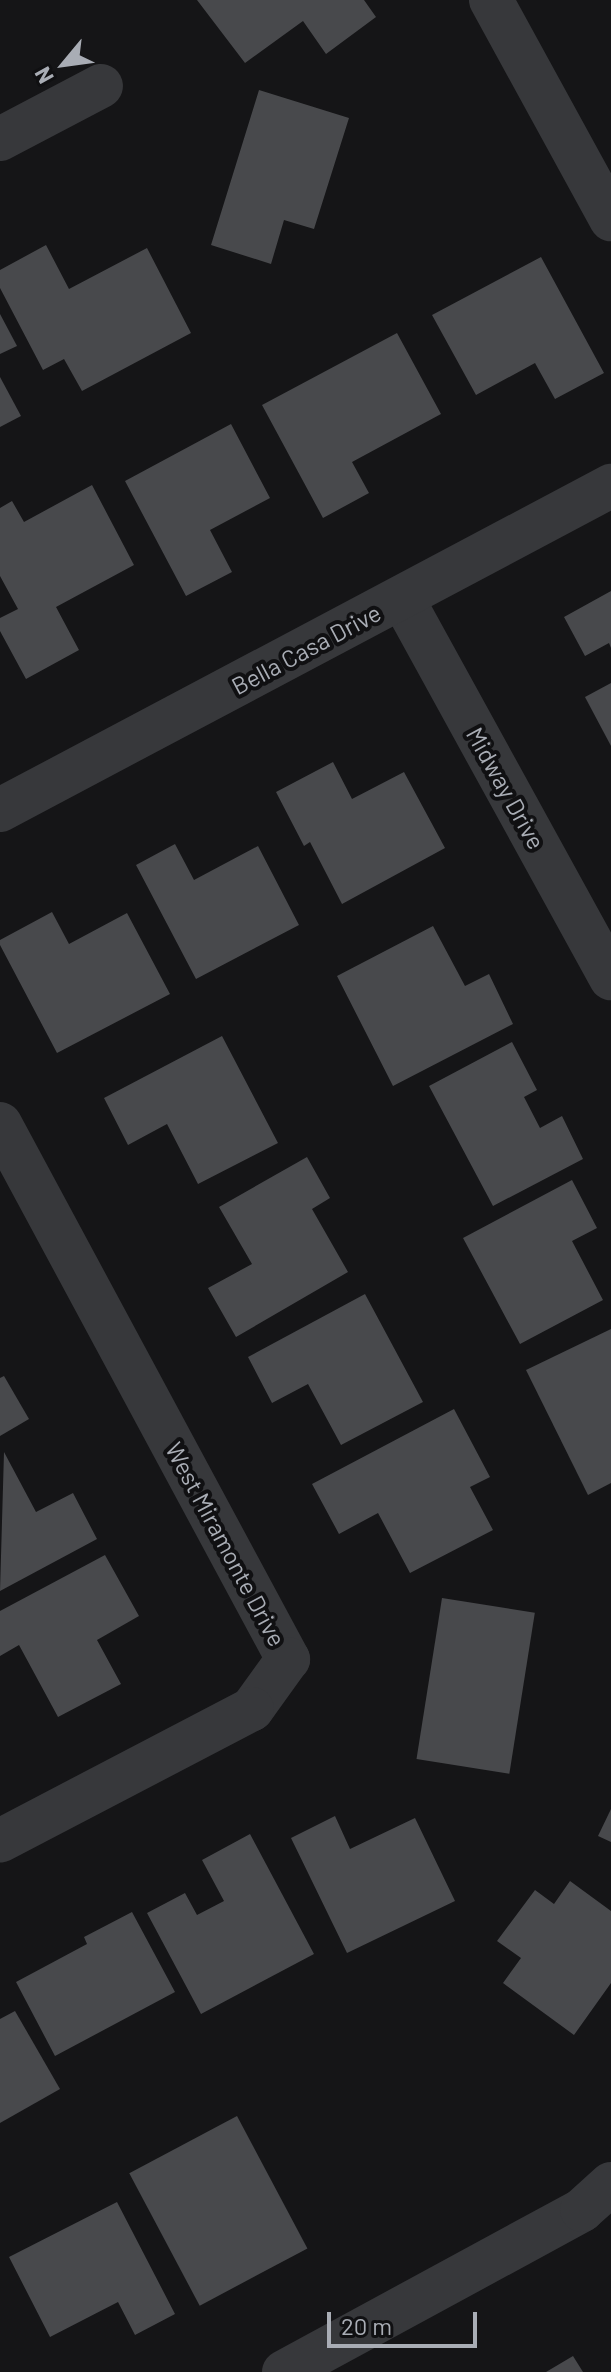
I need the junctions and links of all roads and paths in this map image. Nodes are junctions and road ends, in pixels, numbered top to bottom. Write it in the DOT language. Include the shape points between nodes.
graph roads {
  1 [pos="491,0"];
  2 [pos="101,86"];
  3 [pos="0,139"];
  4 [pos="611,219"];
  5 [pos="611,486"];
  6 [pos="402,598"];
  7 [pos="0,810"];
  8 [pos="611,978"];
  9 [pos="0,1124"];
  10 [pos="0,1841"];
  11 [pos="611,2184"];
  12 [pos="284,2372"];
  1 -- 4 [label="street"];
  2 -- 3 [label="street"];
  5 -- 6 [label="street, Bella Casa Drive"];
  6 -- 7 [label="street, Bella Casa Drive"];
  6 -- 8 [label="street, Midway Drive"];
  9 -- 10 [label="street, West Miramonte Drive" via="288,1659 252,1709"];
  11 -- 12 [label="street" via="582,2210"];
}
